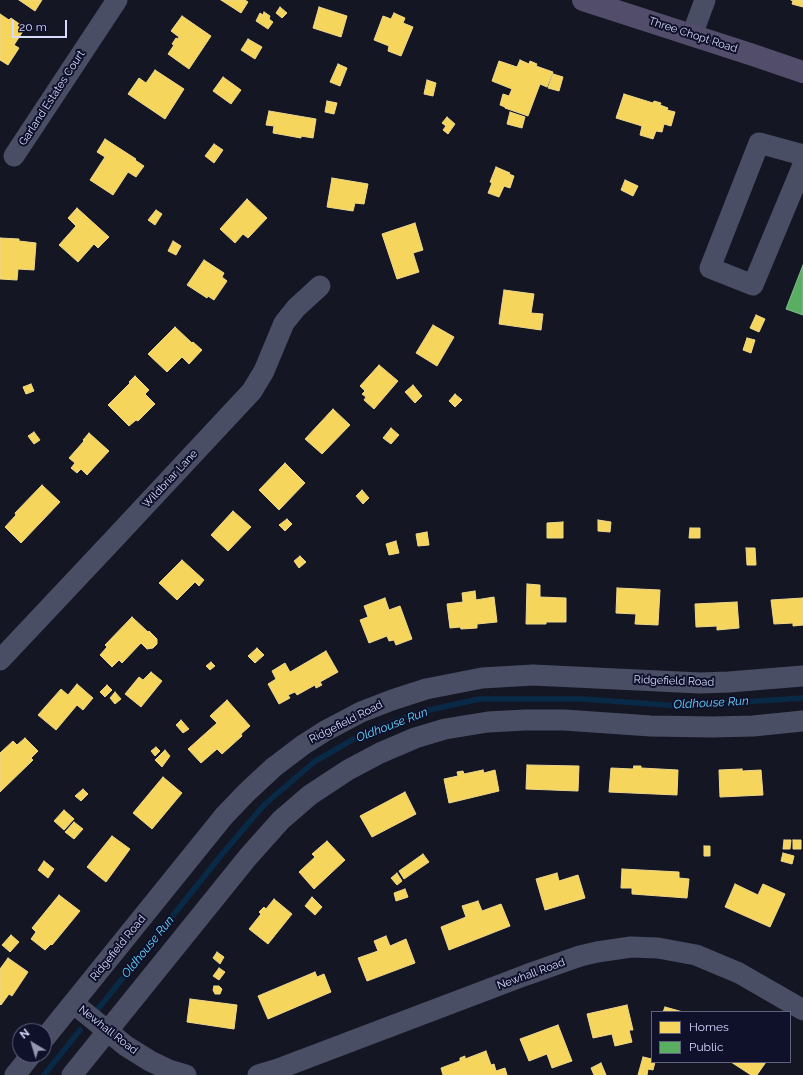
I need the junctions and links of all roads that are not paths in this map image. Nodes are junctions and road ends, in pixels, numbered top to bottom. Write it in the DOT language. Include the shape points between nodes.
graph roads {
  1 [pos="117,0"];
  2 [pos="583,0"];
  3 [pos="705,0"];
  4 [pos="692,35"];
  5 [pos="803,72"];
  6 [pos="803,155"];
  7 [pos="14,156"];
  8 [pos="803,165"];
  9 [pos="320,286"];
  10 [pos="0,660"];
  11 [pos="803,676"];
  12 [pos="803,721"];
  13 [pos="74,1002"];
  14 [pos="803,1010"];
  15 [pos="52,1029"];
  16 [pos="108,1031"];
  17 [pos="25,1063"];
  18 [pos="15,1075"];
  19 [pos="72,1075"];
  20 [pos="186,1075"];
  21 [pos="258,1075"];
  1 -- 7 [label="street, Garland Estates Court"];
  2 -- 4 [label="main road, Three Chopt Road"];
  3 -- 4 [label="street"];
  4 -- 5 [label="main road, Three Chopt Road"];
  6 -- 8 [label="street" via="759,142 710,268 753,285"];
  9 -- 10 [label="street, Wildbriar Lane" via="284,323 264,371 252,391"];
  11 -- 13 [label="street, Ridgefield Road" via="700,683 533,674 482,678 426,689 361,712 303,745 247,792 224,816"];
  12 -- 16 [label="street" via="712,727 564,720 488,722 445,729 380,753 310,795 281,820 248,857"];
  13 -- 15 [label="street, Ridgefield Road"];
  13 -- 16 [label="street, Newhall Road"];
  14 -- 21 [label="street, Newhall Road" via="739,973 696,955 658,948 631,947 580,956"];
  16 -- 19 [label="street"];
  16 -- 20 [label="street, Newhall Road" via="150,1061"];
  17 -- 18 [label="street"];
}
